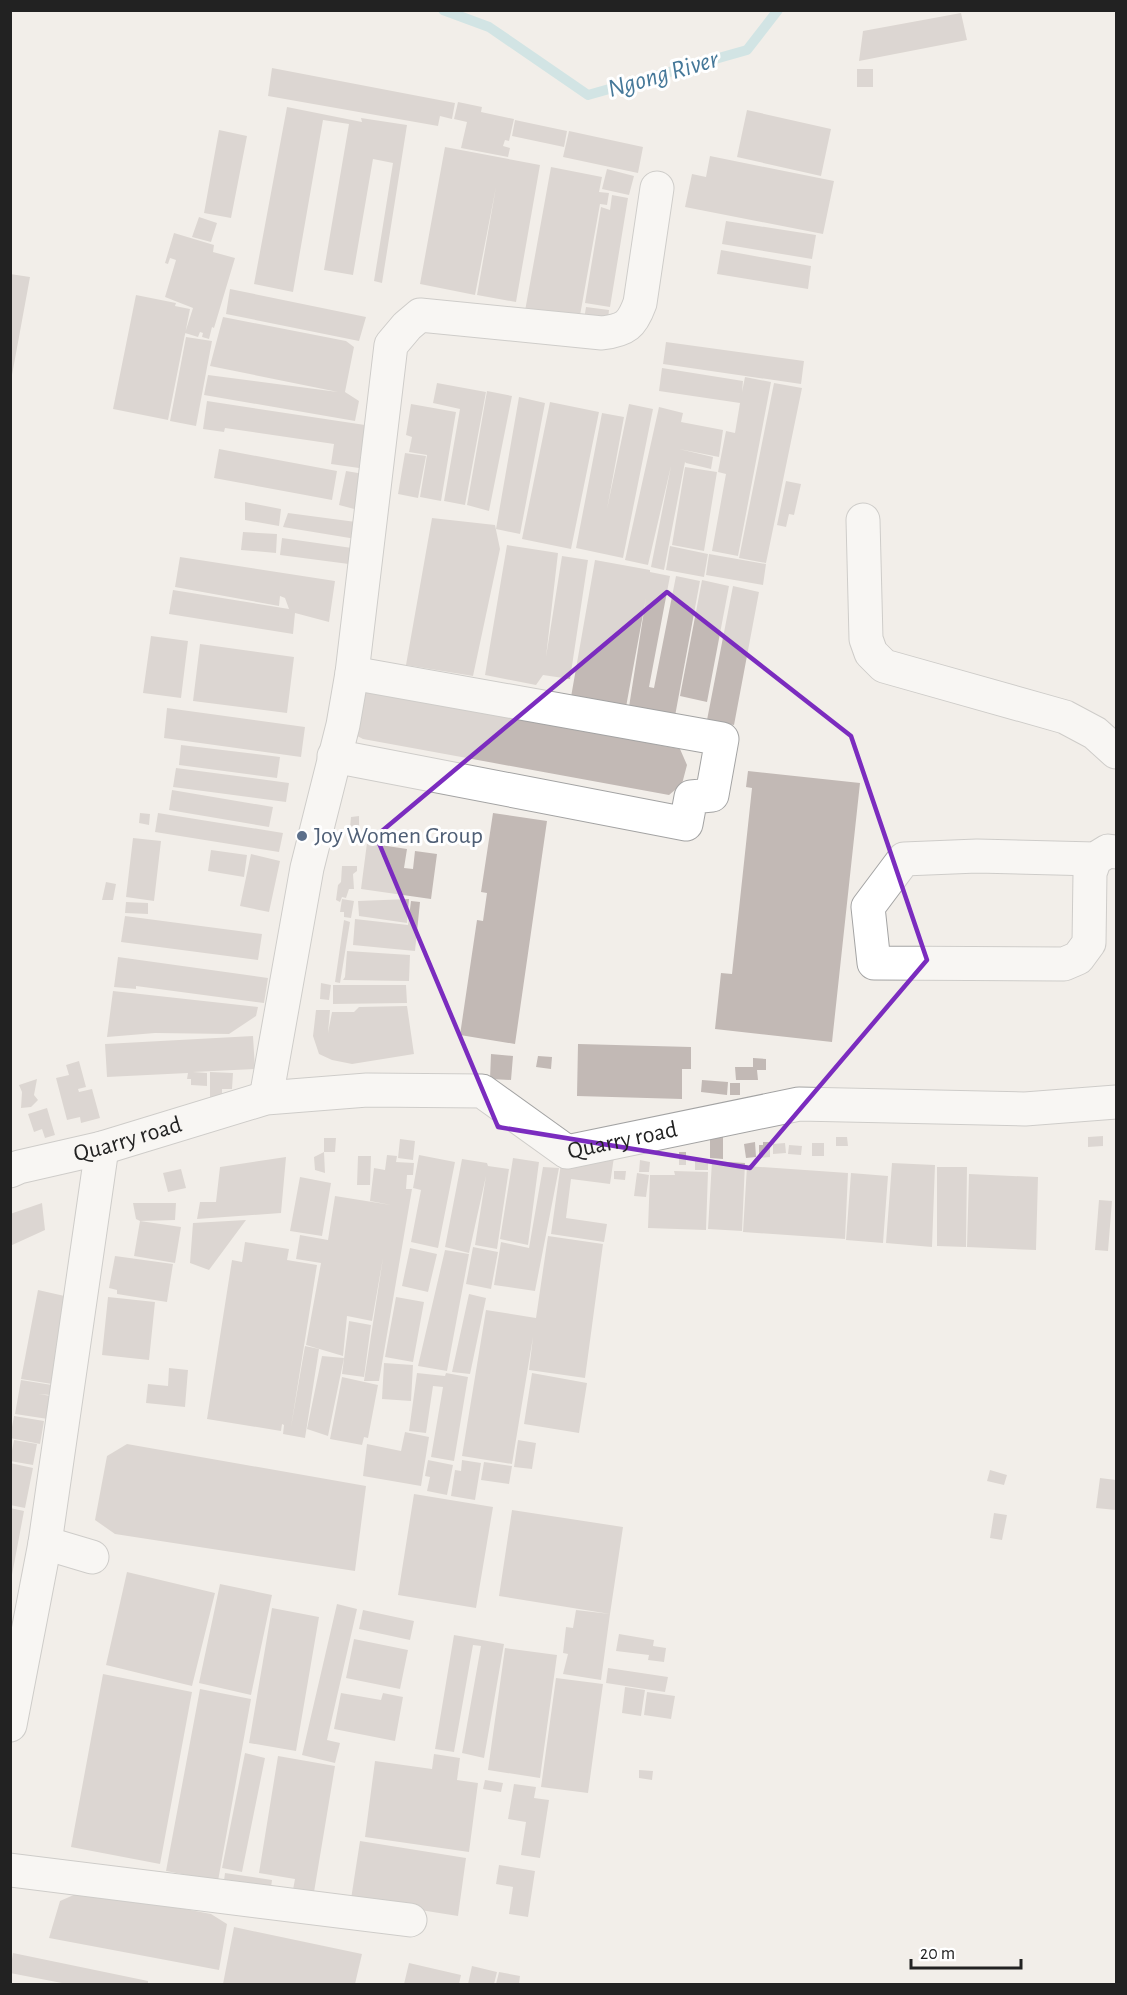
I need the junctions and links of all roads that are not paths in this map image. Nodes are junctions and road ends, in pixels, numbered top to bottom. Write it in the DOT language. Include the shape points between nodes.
graph roads {
  1 [pos="657,188"];
  2 [pos="863,520"];
  3 [pos="352,673"];
  4 [pos="1116,752"];
  5 [pos="334,756"];
  6 [pos="1106,856"];
  7 [pos="266,1098"];
  8 [pos="1116,1102"];
  9 [pos="102,1148"];
  10 [pos="10,1171"];
  11 [pos="45,1543"];
  12 [pos="92,1557"];
  13 [pos="10,1725"];
  14 [pos="10,1870"];
  15 [pos="410,1920"];
  1 -- 3 [label="street" via="640,303 634,319 618,331 602,333 420,315 391,345"];
  2 -- 4 [label="street" via="866,639 871,653 884,666 1065,717 1095,733"];
  3 -- 5 [label="street"];
  3 -- 5 [label="street" via="722,739 712,795 691,797 686,824"];
  5 -- 7 [label="street" via="307,868"];
  6 -- 6 [label="street" via="1090,873 1089,943 1078,958 1064,964 874,963 868,907 903,859"];
  7 -- 8 [label="street, Quarry road" via="368,1090 482,1091 567,1152 799,1104 1025,1109"];
  7 -- 9 [label="street, Quarry road"];
  9 -- 10 [label="street, Quarry road"];
  9 -- 11 [label="street"];
  11 -- 12 [label="street"];
  11 -- 13 [label="street"];
  14 -- 15 [label="street"];
}
